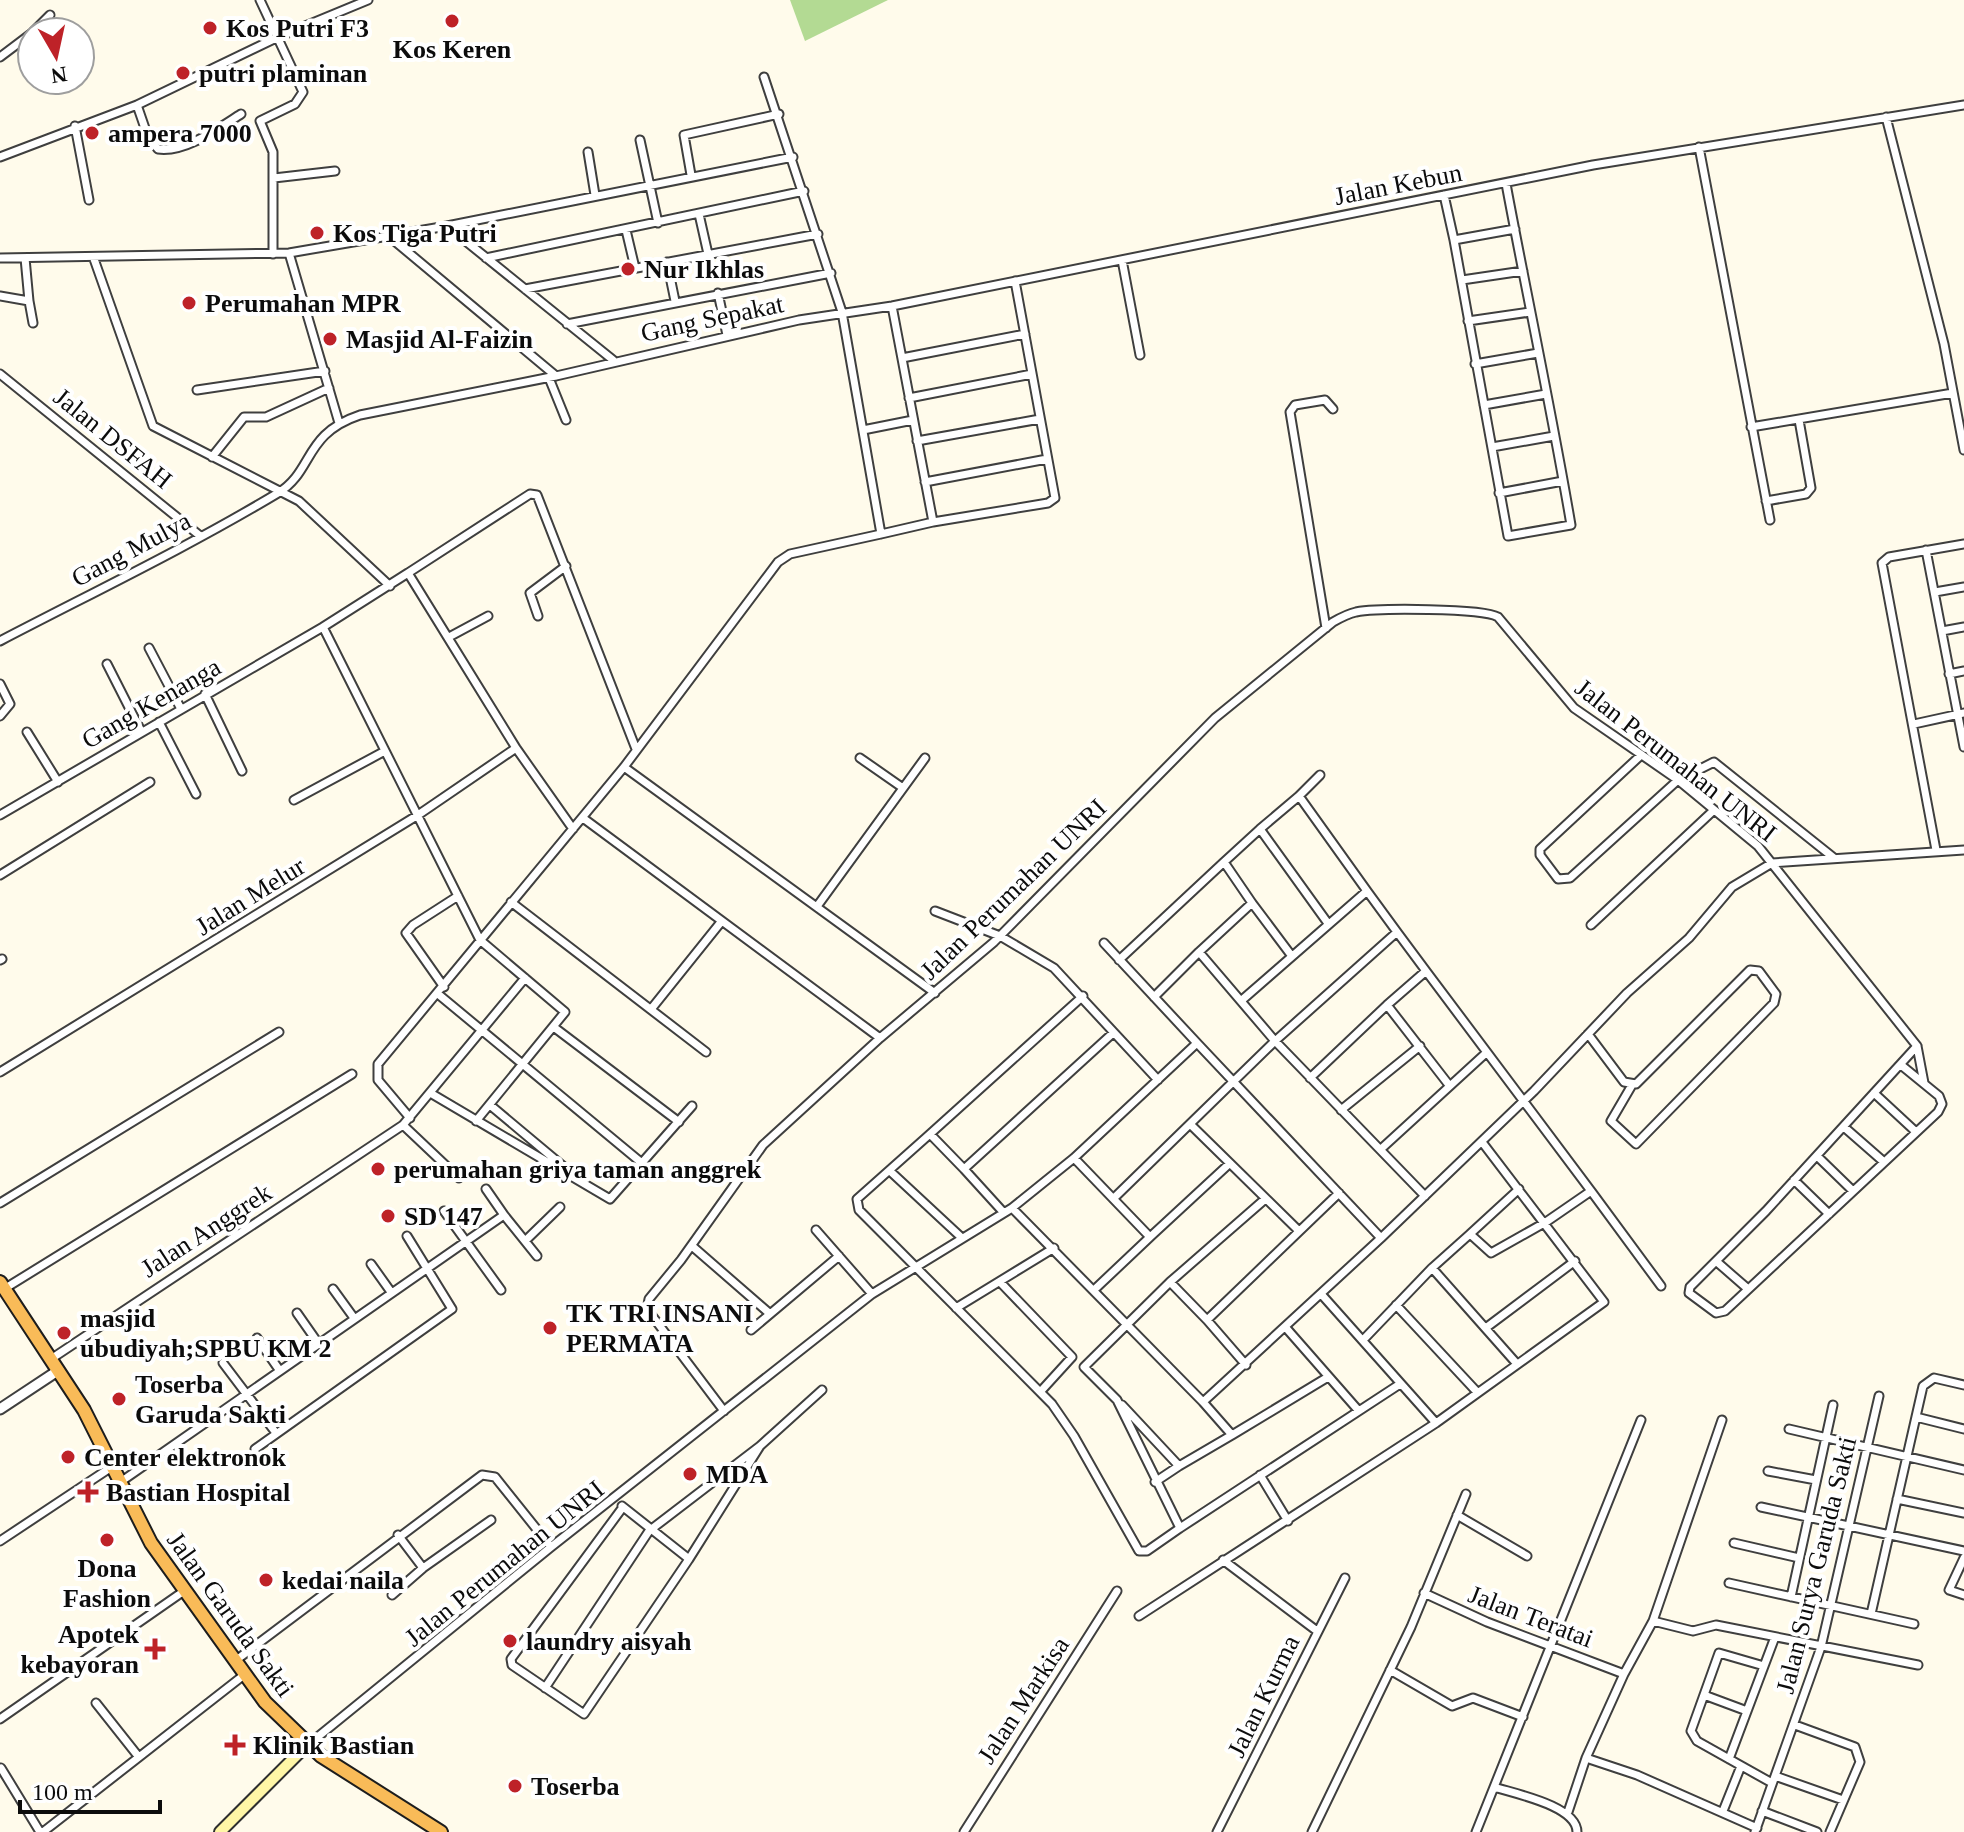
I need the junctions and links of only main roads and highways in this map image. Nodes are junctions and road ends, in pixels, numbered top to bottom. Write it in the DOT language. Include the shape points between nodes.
graph roads {
  1 [pos="2,1286"];
  2 [pos="307,1745"];
  3 [pos="220,1832"];
  4 [pos="441,1832"];
  1 -- 2 [label="highway, Jalan Garuda Sakti" via="55,1365 142,1528 234,1662"];
  2 -- 3 [label="main road"];
  2 -- 4 [label="highway, Jalan Garuda Sakti"];
}
